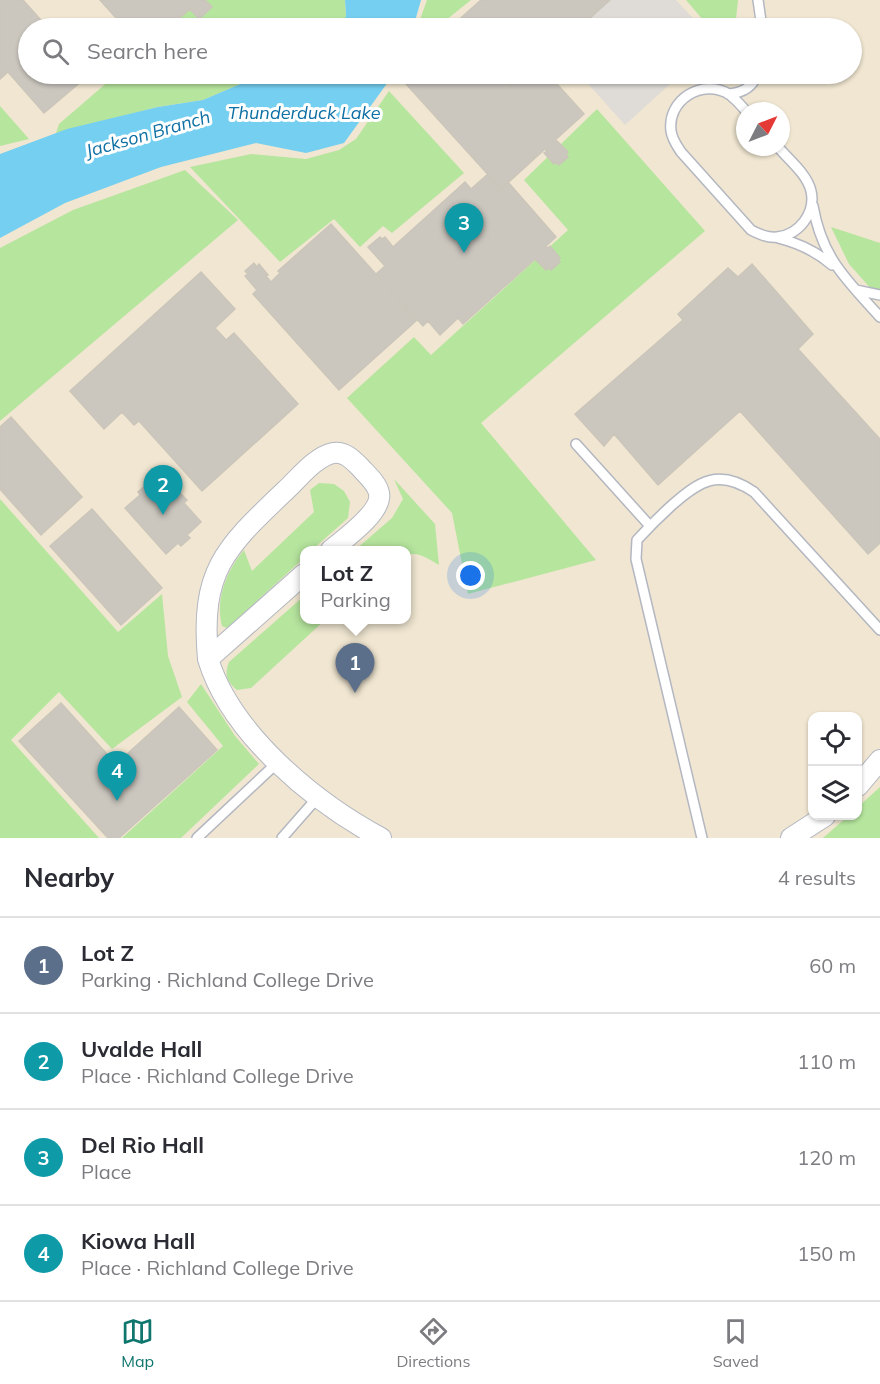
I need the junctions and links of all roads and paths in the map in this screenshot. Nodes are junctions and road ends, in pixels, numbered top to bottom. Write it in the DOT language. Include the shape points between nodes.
graph roads {
  1 [pos="758,0"];
  2 [pos="761,18"];
  3 [pos="752,84"];
  4 [pos="728,94"];
  5 [pos="736,102"];
  6 [pos="786,156"];
  7 [pos="812,200"];
  8 [pos="776,237"];
  9 [pos="841,272"];
  10 [pos="856,290"];
  11 [pos="880,295"];
  12 [pos="880,317"];
  13 [pos="576,444"];
  14 [pos="650,526"];
  15 [pos="336,546"];
  16 [pos="300,578"];
  17 [pos="880,630"];
  18 [pos="208,659"];
  19 [pos="880,760"];
  20 [pos="278,762"];
  21 [pos="862,781"];
  22 [pos="318,797"];
  23 [pos="819,820"];
  24 [pos="372,836"];
  25 [pos="197,838"];
  26 [pos="282,838"];
  27 [pos="702,838"];
  28 [pos="791,838"];
  1 -- 2 [label="lane"];
  3 -- 4 [label="lane"];
  4 -- 5 [label="lane"];
  4 -- 8 [label="lane" via="705,88 683,98 671,119 674,142 751,230"];
  6 -- 7 [label="lane" via="805,177"];
  7 -- 8 [label="lane" via="808,217 800,228"];
  7 -- 9 [label="lane" via="818,232"];
  8 -- 9 [label="lane" via="808,249"];
  9 -- 10 [label="lane"];
  10 -- 11 [label="lane"];
  10 -- 12 [label="lane"];
  13 -- 14 [label="lane"];
  14 -- 17 [label="lane" via="690,489 706,480 741,483 754,492"];
  14 -- 27 [label="lane" via="637,540 636,559"];
  15 -- 18 [label="street" via="367,519 379,501 379,492 352,459 333,453 315,463 235,540 222,560 206,613"];
  16 -- 18 [label="street"];
  18 -- 20 [label="street" via="230,706"];
  19 -- 21 [label="street"];
  20 -- 22 [label="street"];
  20 -- 25 [label="lane"];
  22 -- 24 [label="street"];
  22 -- 26 [label="lane"];
  23 -- 28 [label="street"];
}
